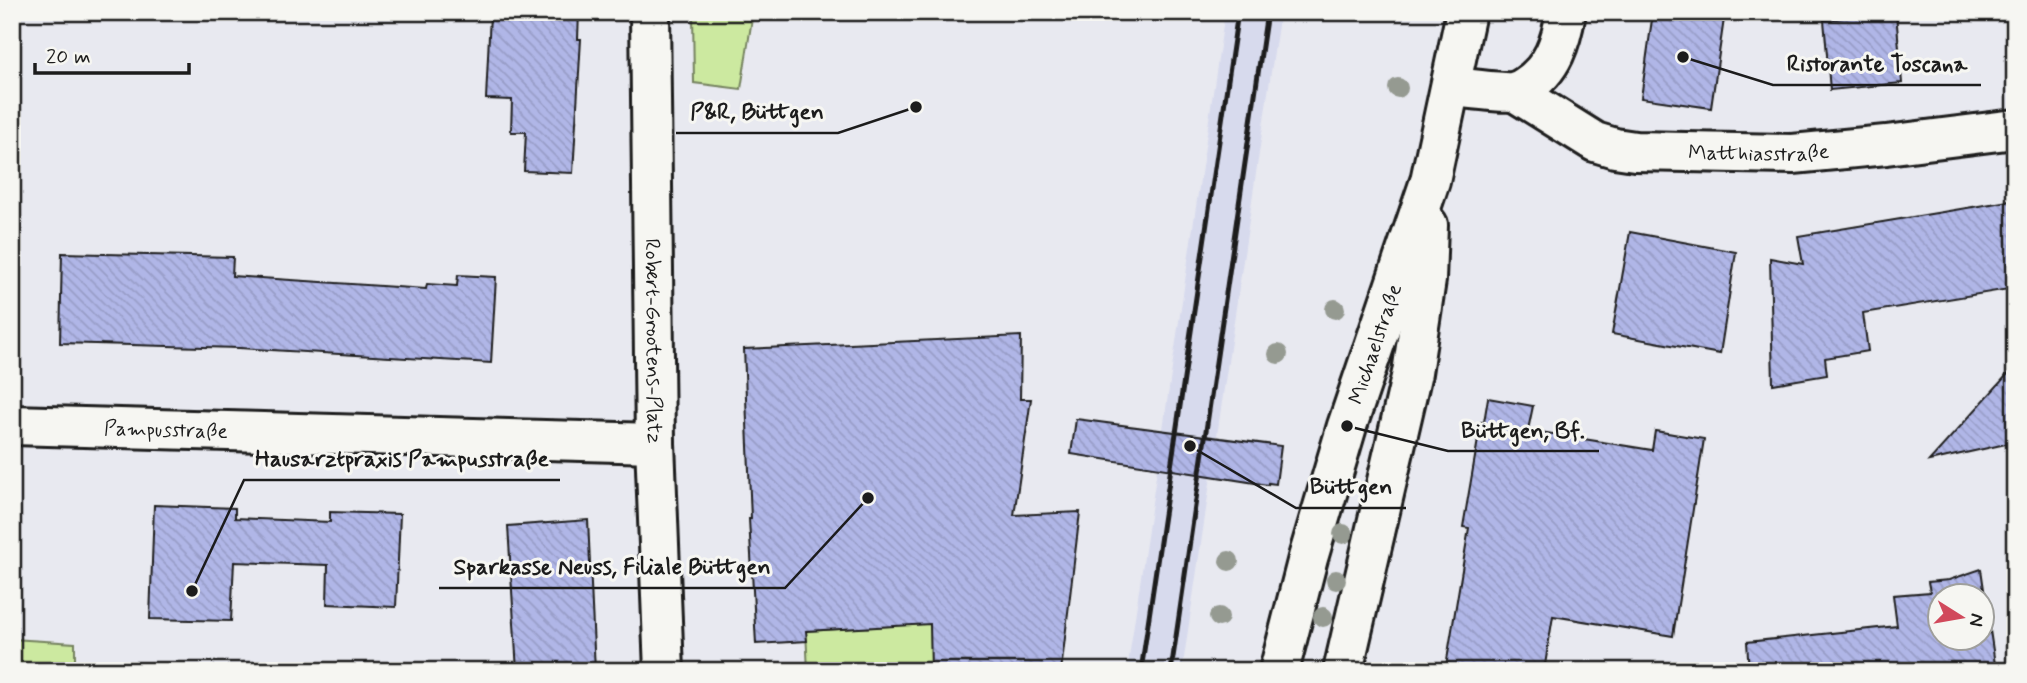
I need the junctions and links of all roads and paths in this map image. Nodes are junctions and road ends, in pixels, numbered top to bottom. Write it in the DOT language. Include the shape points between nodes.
graph roads {
  1 [pos="650,12"];
  2 [pos="1466,12"];
  3 [pos="1566,12"];
  4 [pos="1451,87"];
  5 [pos="1515,92"];
  6 [pos="2015,129"];
  7 [pos="1430,181"];
  8 [pos="12,425"];
  9 [pos="654,443"];
  10 [pos="664,671"];
  11 [pos="1279,671"];
  12 [pos="1343,671"];
  1 -- 9 [label="street, Robert-Grootens-Platz"];
  2 -- 4 [label="street, Michaelstraße"];
  3 -- 5 [label="street" via="1562,38 1544,72"];
  4 -- 5 [label="street"];
  4 -- 7 [label="street, Michaelstraße"];
  5 -- 6 [label="street, Matthiasstraße" via="1595,142 1635,151 1793,154"];
  7 -- 11 [label="street, Michaelstraße" via="1347,426"];
  7 -- 12 [label="street, Michaelstraße" via="1426,280 1412,373"];
  8 -- 9 [label="street, Pampusstraße"];
  9 -- 10 [label="street, Robert-Grootens-Platz"];
}
